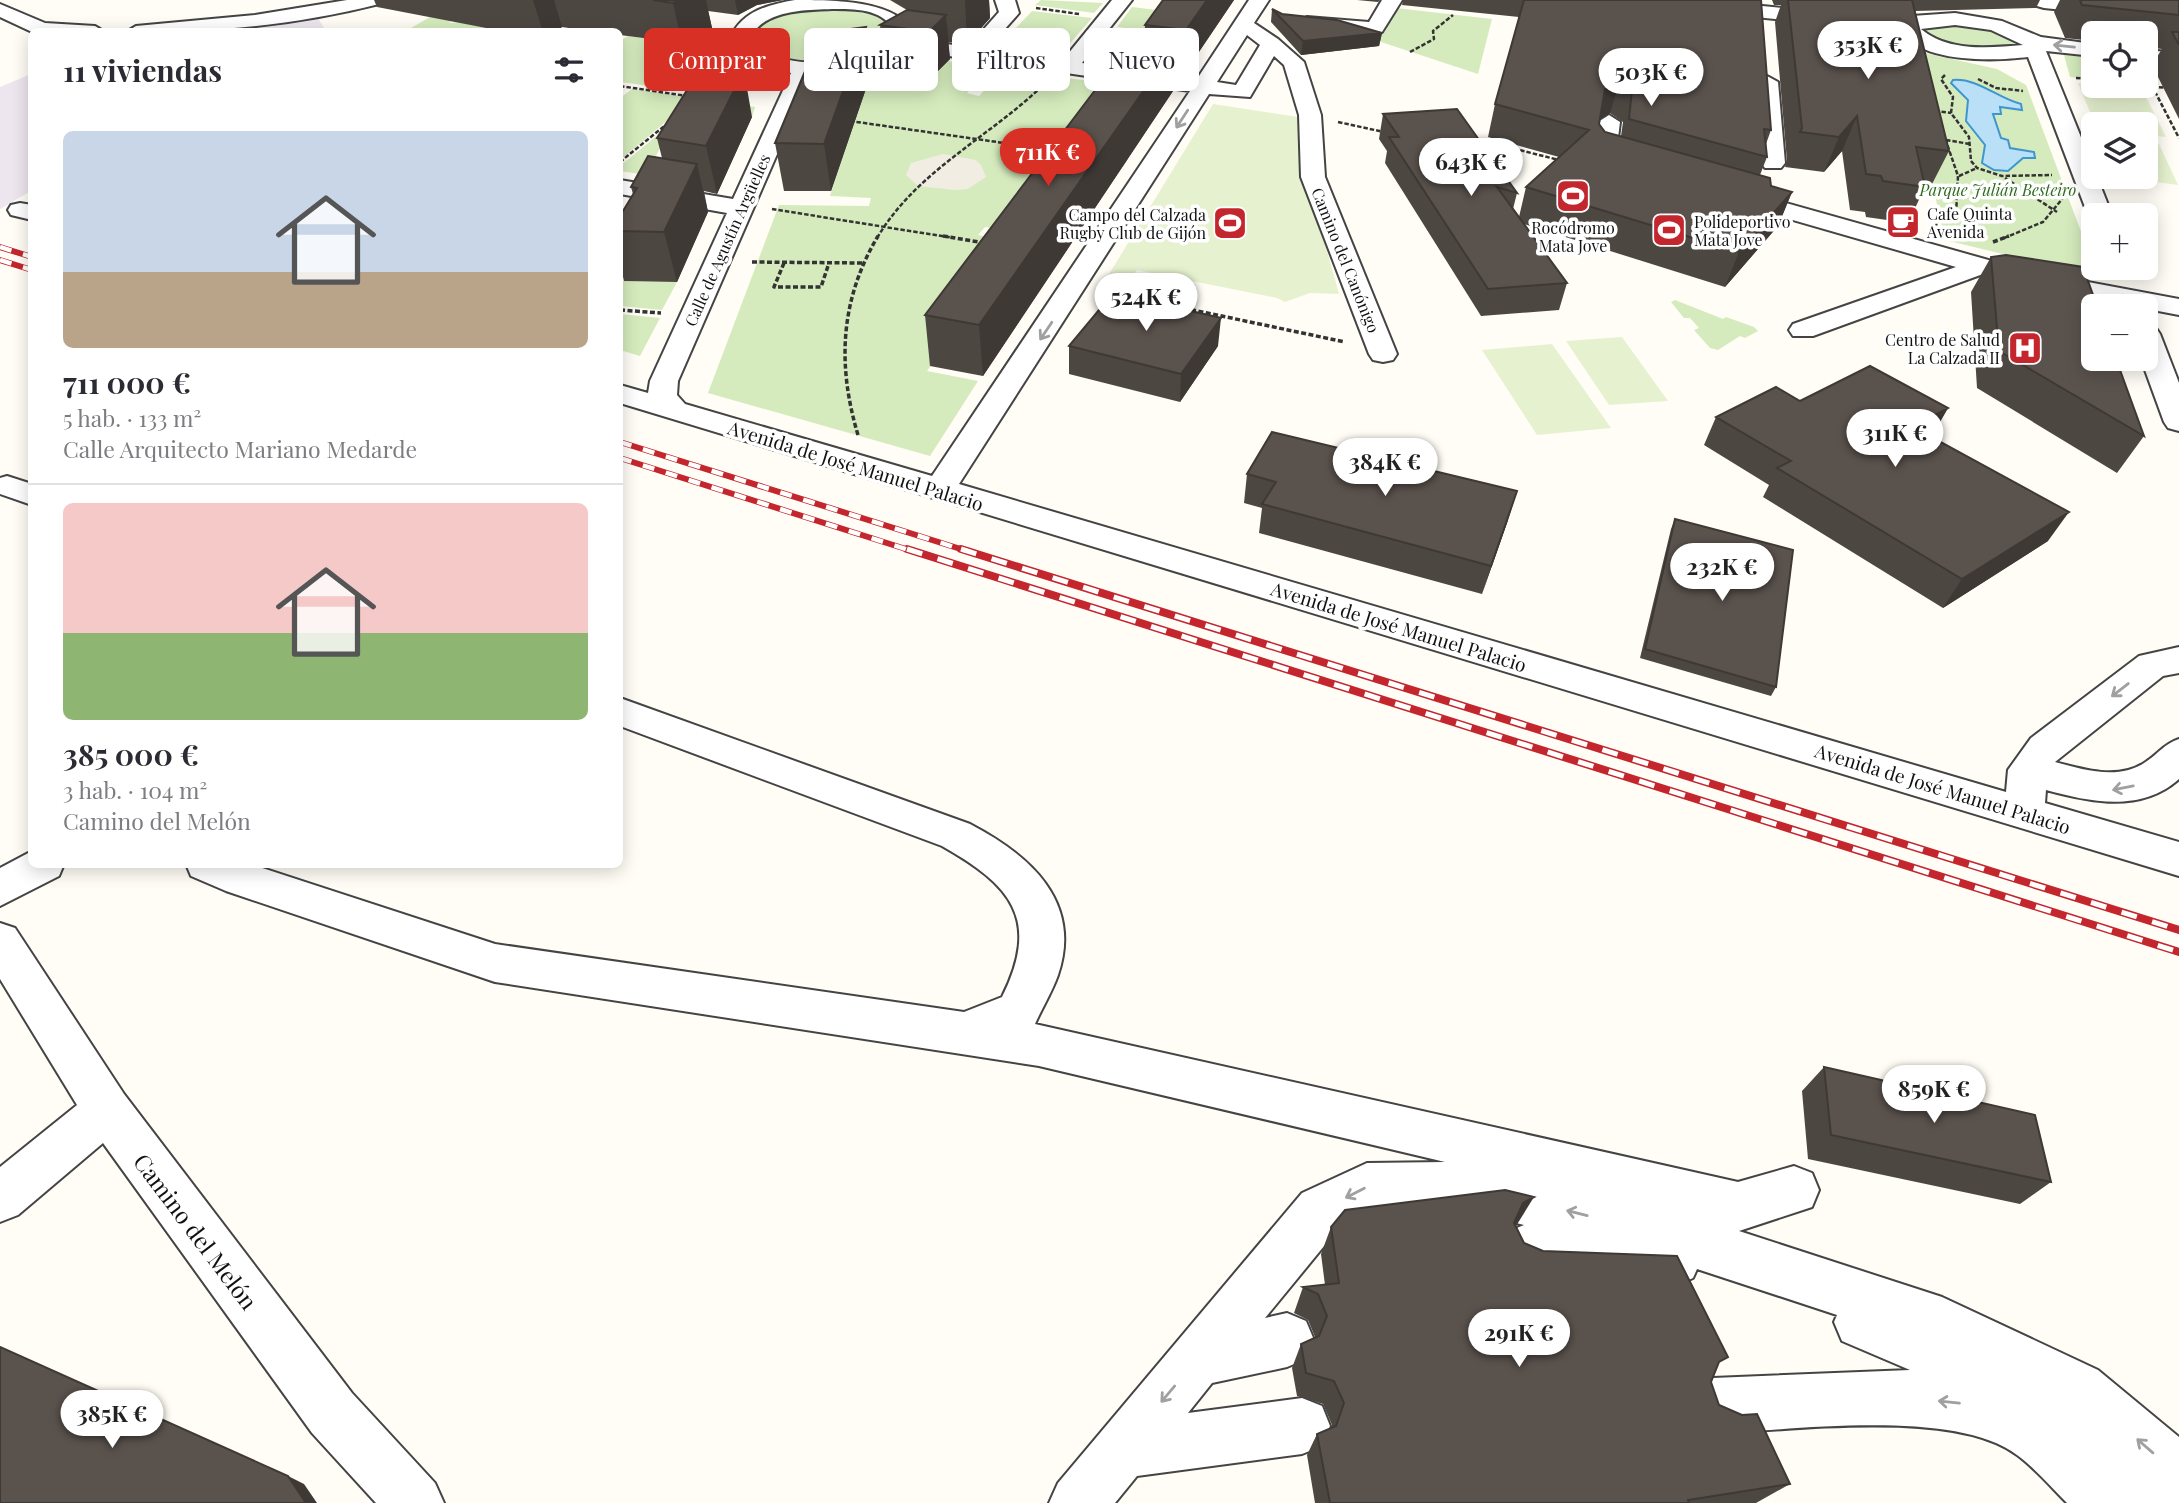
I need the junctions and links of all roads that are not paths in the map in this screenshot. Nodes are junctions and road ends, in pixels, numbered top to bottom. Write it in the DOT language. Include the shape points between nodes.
graph roads {
  1 [pos="372,0"];
  2 [pos="1122,0"];
  3 [pos="1259,0"];
  4 [pos="1392,0"];
  5 [pos="1645,0"];
  6 [pos="1726,0"];
  7 [pos="829,1"];
  8 [pos="862,2"];
  9 [pos="1006,2"];
  10 [pos="2044,2"];
  11 [pos="0,10"];
  12 [pos="1766,13"];
  13 [pos="1898,15"];
  14 [pos="2179,16"];
  15 [pos="1955,19"];
  16 [pos="718,21"];
  17 [pos="1292,22"];
  18 [pos="1245,23"];
  19 [pos="747,24"];
  20 [pos="39,28"];
  21 [pos="189,28"];
  22 [pos="903,28"];
  23 [pos="995,28"];
  24 [pos="1271,43"];
  25 [pos="1928,43"];
  26 [pos="2035,43"];
  27 [pos="938,49"];
  28 [pos="1950,49"];
  29 [pos="2081,49"];
  30 [pos="2158,56"];
  31 [pos="2179,59"];
  32 [pos="1765,61"];
  33 [pos="1072,62"];
  34 [pos="804,68"];
  35 [pos="1203,86"];
  36 [pos="2051,86"];
  37 [pos="1609,122"];
  38 [pos="1773,163"];
  39 [pos="1652,172"];
  40 [pos="623,188"];
  41 [pos="1714,190"];
  42 [pos="2095,203"];
  43 [pos="741,208"];
  44 [pos="1982,266"];
  45 [pos="2097,294"];
  46 [pos="2158,305"];
  47 [pos="2179,306"];
  48 [pos="1803,330"];
  49 [pos="1382,352"];
  50 [pos="2158,366"];
  51 [pos="623,395"];
  52 [pos="675,411"];
  53 [pos="2179,422"];
  54 [pos="939,489"];
  55 [pos="2179,660"];
  56 [pos="623,713"];
  57 [pos="2179,754"];
  58 [pos="2026,770"];
  59 [pos="2025,812"];
  60 [pos="2179,859"];
  61 [pos="37,868"];
  62 [pos="215,868"];
  63 [pos="0,889"];
  64 [pos="0,941"];
  65 [pos="965,1032"];
  66 [pos="107,1110"];
  67 [pos="1794,1190"];
  68 [pos="0,1198"];
  69 [pos="1525,1250"];
  70 [pos="1287,1340"];
  71 [pos="1198,1359"];
  72 [pos="1713,1406"];
  73 [pos="1302,1426"];
  74 [pos="1121,1450"];
  75 [pos="415,1503"];
  76 [pos="1078,1503"];
  77 [pos="2103,1503"];
  78 [pos="2132,1503"];
  79 [pos="2178,1503"];
  1 -- 21 [label="street" via="331,10"];
  2 -- 33 [label="street"];
  3 -- 18 [label="street"];
  4 -- 17 [label="street" via="1375,28"];
  5 -- 12 [label="street"];
  6 -- 12 [label="street"];
  7 -- 8 [label="street"];
  7 -- 19 [label="street" via="781,9"];
  8 -- 22 [label="street" via="894,16"];
  9 -- 23 [label="street" via="1009,13"];
  10 -- 14 [label="street"];
  11 -- 20 [label="street"];
  12 -- 13 [label="street" via="1883,23"];
  12 -- 25 [label="street"];
  13 -- 15 [label="street"];
  13 -- 25 [label="street"];
  15 -- 26 [label="street" via="1995,25"];
  15 -- 26 [label="street" via="2021,14"];
  16 -- 19 [label="street"];
  18 -- 24 [label="street, Camino del Canónigo"];
  18 -- 35 [label="street"];
  19 -- 34 [label="street" via="738,43 745,52 779,65"];
  24 -- 35 [label="street" via="1242,92"];
  24 -- 49 [label="street, Camino del Canónigo" via="1294,62 1310,116 1313,177"];
  25 -- 28 [label="street"];
  26 -- 28 [label="street" via="1998,53"];
  29 -- 26 [label="street, one-way"];
  26 -- 36 [label="street"];
  27 -- 35 [label="street"];
  28 -- 36 [label="street" via="2012,66"];
  30 -- 31 [label="street"];
  32 -- 38 [label="street"];
  34 -- 43 [label="street, Calle de Agustín Argüelles"];
  35 -- 54 [label="street, one-way"];
  36 -- 42 [label="street"];
  37 -- 39 [label="street" via="1604,158"];
  40 -- 43 [label="street"];
  41 -- 44 [label="street"];
  43 -- 52 [label="street, Calle de Agustín Argüelles" via="664,381 662,396"];
  44 -- 45 [label="street"];
  44 -- 48 [label="street"];
  46 -- 47 [label="street"];
  50 -- 53 [label="street"];
  51 -- 52 [label="street, Avenida de José Manuel Palacio"];
  52 -- 54 [label="street, Avenida de José Manuel Palacio"];
  54 -- 59 [label="street, Avenida de José Manuel Palacio"];
  55 -- 58 [label="street, one-way" via="2152,665 2045,748"];
  56 -- 65 [label="street" via="956,835 988,851 1027,884 1043,927 1037,972 1018,1011"];
  57 -- 58 [label="street, one-way" via="2148,782 2112,790"];
  58 -- 59 [label="street"];
  59 -- 60 [label="street, Avenida de José Manuel Palacio"];
  61 -- 63 [label="street"];
  62 -- 65 [label="street" via="495,963"];
  64 -- 66 [label="street, Camino del Melón"];
  65 -- 67 [label="street" via="1052,1048 1738,1207"];
  66 -- 68 [label="street"];
  66 -- 75 [label="street, Camino del Melón" via="332,1413"];
  69 -- 78 [label="street" via="1648,1253 1724,1272 1888,1332 1968,1368 2097,1445"];
  70 -- 71 [label="street"];
  71 -- 74 [label="street, one-way"];
  79 -- 71 [label="street, one-way" via="2162,1460 2079,1389 1942,1324 1688,1240 1465,1186 1367,1187 1320,1211"];
  77 -- 72 [label="street, one-way" via="2036,1434 1970,1404 1910,1398"];
  73 -- 74 [label="street"];
  74 -- 76 [label="street"];
}
